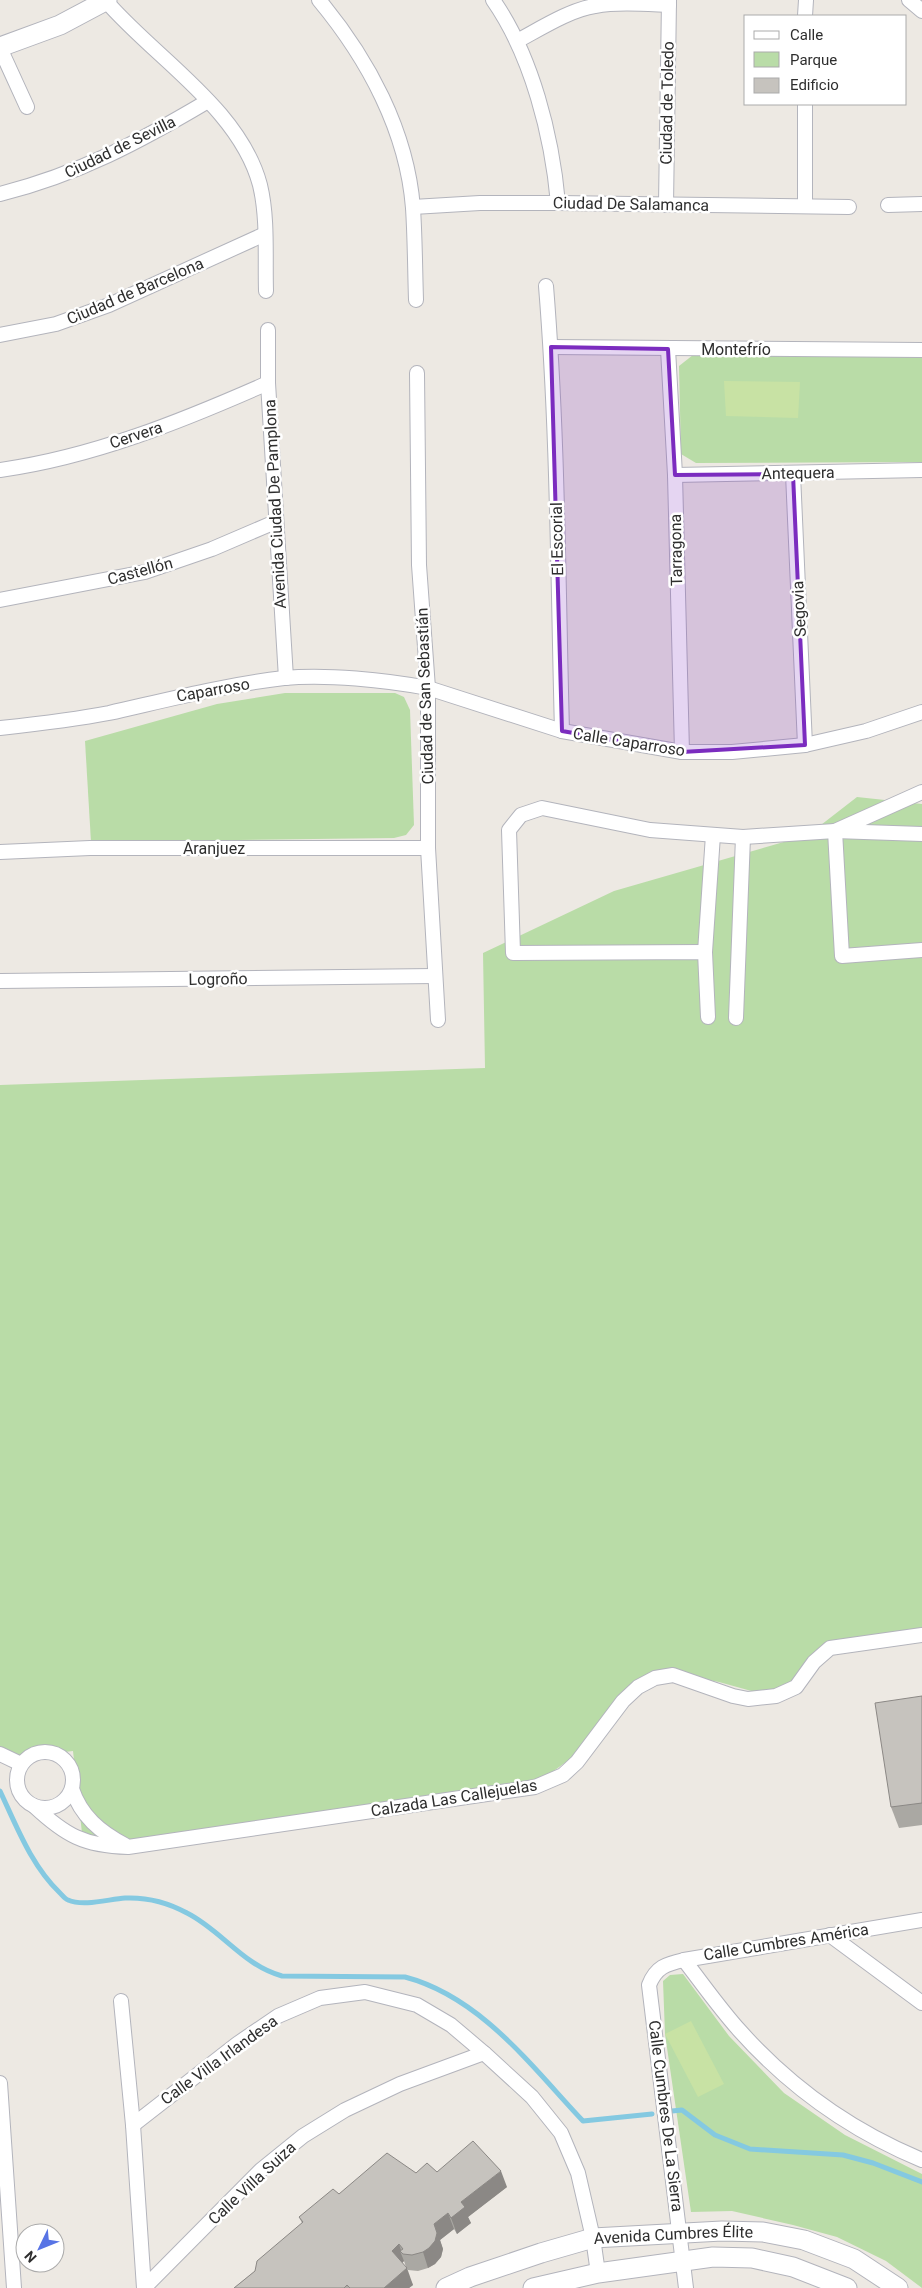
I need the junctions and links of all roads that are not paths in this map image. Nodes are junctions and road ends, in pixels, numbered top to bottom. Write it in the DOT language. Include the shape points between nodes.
graph roads {
  1 [pos="106,0"];
  2 [pos="320,0"];
  3 [pos="493,0"];
  4 [pos="806,0"];
  5 [pos="909,0"];
  6 [pos="669,2"];
  7 [pos="592,3"];
  8 [pos="922,11"];
  9 [pos="805,15"];
  10 [pos="517,41"];
  11 [pos="0,47"];
  12 [pos="208,101"];
  13 [pos="805,105"];
  14 [pos="27,107"];
  15 [pos="0,194"];
  16 [pos="922,202"];
  17 [pos="558,203"];
  18 [pos="666,205"];
  19 [pos="888,205"];
  20 [pos="805,206"];
  21 [pos="413,207"];
  22 [pos="849,207"];
  23 [pos="265,234"];
  24 [pos="546,286"];
  25 [pos="266,291"];
  26 [pos="416,300"];
  27 [pos="268,330"];
  28 [pos="0,334"];
  29 [pos="551,347"];
  30 [pos="668,348"];
  31 [pos="922,350"];
  32 [pos="417,372"];
  33 [pos="268,383"];
  34 [pos="0,470"];
  35 [pos="922,470"];
  36 [pos="793,474"];
  37 [pos="675,475"];
  38 [pos="275,522"];
  39 [pos="0,600"];
  40 [pos="286,678"];
  41 [pos="428,688"];
  42 [pos="922,712"];
  43 [pos="0,728"];
  44 [pos="562,731"];
  45 [pos="805,745"];
  46 [pos="682,752"];
  47 [pos="922,792"];
  48 [pos="835,831"];
  49 [pos="922,834"];
  50 [pos="713,835"];
  51 [pos="743,837"];
  52 [pos="428,848"];
  53 [pos="0,852"];
  54 [pos="922,950"];
  55 [pos="706,952"];
  56 [pos="435,976"];
  57 [pos="0,981"];
  58 [pos="708,1017"];
  59 [pos="736,1018"];
  60 [pos="438,1020"];
  61 [pos="922,1635"];
  62 [pos="0,1754"];
  63 [pos="21,1764"];
  64 [pos="72,1789"];
  65 [pos="34,1806"];
  66 [pos="128,1847"];
  67 [pos="922,1920"];
  68 [pos="830,1935"];
  69 [pos="684,1960"];
  70 [pos="653,1974"];
  71 [pos="121,2001"];
  72 [pos="922,2003"];
  73 [pos="484,2053"];
  74 [pos="0,2083"];
  75 [pos="133,2125"];
  76 [pos="922,2160"];
  77 [pos="680,2234"];
  78 [pos="593,2238"];
  79 [pos="682,2260"];
  80 [pos="598,2273"];
  81 [pos="14,2288"];
  82 [pos="144,2288"];
  83 [pos="446,2288"];
  84 [pos="533,2288"];
  85 [pos="686,2288"];
  86 [pos="846,2288"];
  87 [pos="898,2288"];
  1 -- 11 [label="street" via="60,25"];
  1 -- 12 [label="street"];
  2 -- 21 [label="street" via="373,77 405,163"];
  3 -- 10 [label="street"];
  4 -- 9 [label="street"];
  5 -- 8 [label="street"];
  6 -- 7 [label="street"];
  6 -- 18 [label="street, Ciudad de Toledo"];
  7 -- 10 [label="street"];
  10 -- 17 [label="street" via="539,103 553,157"];
  11 -- 14 [label="street"];
  12 -- 15 [label="street, Ciudad de Sevilla" via="143,139 82,168"];
  12 -- 23 [label="street" via="237,134 250,159 260,185"];
  13 -- 20 [label="street"];
  16 -- 19 [label="street"];
  17 -- 18 [label="street, Ciudad De Salamanca"];
  17 -- 21 [label="street, Ciudad De Salamanca"];
  18 -- 20 [label="street, Ciudad De Salamanca"];
  20 -- 22 [label="street, Ciudad De Salamanca"];
  21 -- 26 [label="street"];
  23 -- 25 [label="street"];
  23 -- 28 [label="street, Ciudad de Barcelona" via="109,305 56,324"];
  24 -- 29 [label="street, El Escorial"];
  27 -- 33 [label="street, Avenida Ciudad De Pamplona"];
  29 -- 30 [label="street, Montefrío"];
  29 -- 44 [label="street, El Escorial"];
  30 -- 31 [label="street, Montefrío"];
  30 -- 37 [label="street, Tarragona"];
  32 -- 41 [label="street, Ciudad de San Sebastián" via="419,565"];
  33 -- 34 [label="street, Cervera" via="199,414 116,443"];
  33 -- 38 [label="street, Avenida Ciudad De Pamplona"];
  35 -- 36 [label="street, Antequera"];
  36 -- 37 [label="street, Antequera"];
  36 -- 45 [label="street, Segovia"];
  37 -- 46 [label="street, Tarragona"];
  38 -- 39 [label="street, Castellón" via="212,549 145,572"];
  38 -- 40 [label="street, Avenida Ciudad De Pamplona"];
  40 -- 41 [label="street, Caparroso" via="354,679"];
  40 -- 43 [label="street, Caparroso" via="193,692 72,719"];
  41 -- 44 [label="street, Calle Caparroso"];
  41 -- 52 [label="street, Ciudad de San Sebastián"];
  42 -- 45 [label="street, Calle Caparroso"];
  44 -- 46 [label="street, Calle Caparroso"];
  45 -- 46 [label="street, Calle Caparroso" via="732,752"];
  47 -- 48 [label="street"];
  48 -- 49 [label="street"];
  48 -- 51 [label="street"];
  48 -- 54 [label="street" via="842,956"];
  50 -- 51 [label="street"];
  50 -- 55 [label="street"];
  50 -- 55 [label="street" via="650,830 542,808 521,815 509,830 513,953"];
  51 -- 59 [label="street"];
  52 -- 53 [label="street, Aranjuez" via="90,848"];
  52 -- 56 [label="street, Ciudad de San Sebastián"];
  55 -- 58 [label="street"];
  56 -- 57 [label="street, Logroño"];
  56 -- 60 [label="street, Ciudad de San Sebastián"];
  61 -- 66 [label="street, Calzada Las Callejuelas" via="830,1648 814,1662 796,1687 776,1696 748,1699 673,1675 655,1678 638,1687 623,1701 570,1768 535,1787"];
  62 -- 63 [label="street"];
  63 -- 64 [label="street" via="33,1754 42,1752 60,1756 71,1770"];
  63 -- 65 [label="street" via="16,1785 20,1794"];
  64 -- 65 [label="street" via="68,1797 52,1807"];
  64 -- 66 [label="street" via="76,1803 91,1822"];
  65 -- 66 [label="street, Calzada Las Callejuelas" via="58,1828 74,1836 103,1847"];
  67 -- 68 [label="street, Calle Cumbres América"];
  68 -- 69 [label="street, Calle Cumbres América"];
  68 -- 72 [label="street"];
  69 -- 70 [label="street, Calle Cumbres América" via="662,1966"];
  69 -- 76 [label="street" via="740,2031 797,2087 843,2121"];
  70 -- 77 [label="street, Calle Cumbres De La Sierra" via="649,1985"];
  71 -- 75 [label="street"];
  73 -- 75 [label="street, Calle Villa Irlandesa" via="451,2025 417,2005 365,1992 320,1998 278,2016"];
  73 -- 78 [label="street, Calle Villa Irlandesa" via="532,2097 561,2133 578,2173"];
  73 -- 82 [label="street, Calle Villa Suiza" via="400,2084 345,2110 303,2136 261,2170"];
  74 -- 81 [label="street"];
  75 -- 82 [label="street"];
  77 -- 78 [label="street, Avenida Cumbres Élite"];
  77 -- 79 [label="street, Calle Cumbres De La Sierra"];
  77 -- 87 [label="street, Avenida Cumbres Élite" via="763,2232 804,2240 854,2259"];
  78 -- 80 [label="street, Calle Villa Irlandesa"];
  78 -- 83 [label="street, Avenida Cumbres Élite" via="492,2269"];
  79 -- 80 [label="street, Avenida Cumbres Élite"];
  79 -- 85 [label="street, Calle Cumbres De La Sierra"];
  79 -- 86 [label="street, Avenida Cumbres Élite" via="752,2258 793,2267"];
  80 -- 84 [label="street, Avenida Cumbres Élite"];
}
